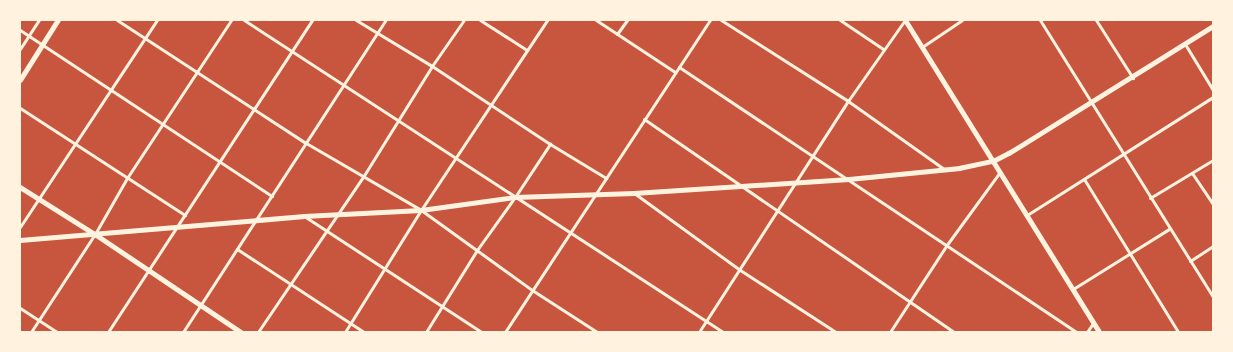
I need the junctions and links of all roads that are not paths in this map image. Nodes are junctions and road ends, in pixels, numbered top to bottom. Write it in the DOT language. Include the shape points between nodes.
graph roads {
  1 [pos="39,20"];
  2 [pos="58,20"];
  3 [pos="117,20"];
  4 [pos="156,20"];
  5 [pos="231,20"];
  6 [pos="244,20"];
  7 [pos="312,20"];
  8 [pos="356,20"];
  9 [pos="386,20"];
  10 [pos="464,20"];
  11 [pos="480,20"];
  12 [pos="547,20"];
  13 [pos="596,20"];
  14 [pos="627,20"];
  15 [pos="710,20"];
  16 [pos="721,20"];
  17 [pos="840,20"];
  18 [pos="905,20"];
  19 [pos="962,20"];
  20 [pos="1040,20"];
  21 [pos="1096,20"];
  22 [pos="1213,26"];
  23 [pos="20,30"];
  24 [pos="377,34"];
  25 [pos="618,34"];
  26 [pos="29,36"];
  27 [pos="145,38"];
  28 [pos="42,44"];
  29 [pos="1185,44"];
  30 [pos="922,47"];
  31 [pos="883,49"];
  32 [pos="20,50"];
  33 [pos="527,50"];
  34 [pos="292,51"];
  35 [pos="432,66"];
  36 [pos="678,67"];
  37 [pos="197,72"];
  38 [pos="675,72"];
  39 [pos="1133,78"];
  40 [pos="20,80"];
  41 [pos="344,85"];
  42 [pos="110,90"];
  43 [pos="1213,90"];
  44 [pos="1213,97"];
  45 [pos="848,101"];
  46 [pos="1092,102"];
  47 [pos="492,104"];
  48 [pos="20,108"];
  49 [pos="254,109"];
  50 [pos="644,119"];
  51 [pos="398,120"];
  52 [pos="163,124"];
  53 [pos="74,143"];
  54 [pos="306,143"];
  55 [pos="550,144"];
  56 [pos="814,155"];
  57 [pos="1123,155"];
  58 [pos="457,157"];
  59 [pos="1213,160"];
  60 [pos="993,161"];
  61 [pos="220,162"];
  62 [pos="945,170"];
  63 [pos="1000,172"];
  64 [pos="1192,173"];
  65 [pos="363,177"];
  66 [pos="127,178"];
  67 [pos="606,178"];
  68 [pos="849,179"];
  69 [pos="1084,179"];
  70 [pos="797,182"];
  71 [pos="743,186"];
  72 [pos="20,187"];
  73 [pos="634,193"];
  74 [pos="272,196"];
  75 [pos="594,196"];
  76 [pos="515,197"];
  77 [pos="38,198"];
  78 [pos="1150,198"];
  79 [pos="1213,204"];
  80 [pos="421,210"];
  81 [pos="778,211"];
  82 [pos="185,215"];
  83 [pos="337,215"];
  84 [pos="1027,215"];
  85 [pos="304,216"];
  86 [pos="256,220"];
  87 [pos="20,227"];
  88 [pos="177,227"];
  89 [pos="1169,229"];
  90 [pos="325,231"];
  91 [pos="570,232"];
  92 [pos="95,234"];
  93 [pos="20,240"];
  94 [pos="946,246"];
  95 [pos="1213,246"];
  96 [pos="237,249"];
  97 [pos="477,250"];
  98 [pos="1130,253"];
  99 [pos="1190,261"];
  100 [pos="384,269"];
  101 [pos="740,270"];
  102 [pos="148,271"];
  103 [pos="291,284"];
  104 [pos="1073,289"];
  105 [pos="532,290"];
  106 [pos="1213,297"];
  107 [pos="910,302"];
  108 [pos="200,305"];
  109 [pos="442,307"];
  110 [pos="20,308"];
  111 [pos="39,320"];
  112 [pos="706,321"];
  113 [pos="351,323"];
  114 [pos="1093,323"];
  115 [pos="31,332"];
  116 [pos="57,332"];
  117 [pos="108,332"];
  118 [pos="183,332"];
  119 [pos="241,332"];
  120 [pos="258,332"];
  121 [pos="345,332"];
  122 [pos="364,332"];
  123 [pos="426,332"];
  124 [pos="481,332"];
  125 [pos="505,332"];
  126 [pos="597,332"];
  127 [pos="699,332"];
  128 [pos="724,332"];
  129 [pos="836,332"];
  130 [pos="890,332"];
  131 [pos="954,332"];
  132 [pos="1077,332"];
  133 [pos="1087,332"];
  134 [pos="1099,332"];
  135 [pos="1178,332"];
  1 -- 26 [label="street"];
  2 -- 28 [label="main road"];
  3 -- 27 [label="street"];
  4 -- 27 [label="street"];
  5 -- 37 [label="street"];
  6 -- 34 [label="street"];
  7 -- 34 [label="street"];
  8 -- 24 [label="street"];
  9 -- 24 [label="street"];
  10 -- 35 [label="street"];
  11 -- 33 [label="street"];
  12 -- 33 [label="street"];
  13 -- 25 [label="street"];
  14 -- 25 [label="street"];
  15 -- 36 [label="street"];
  16 -- 45 [label="street"];
  17 -- 31 [label="street"];
  18 -- 30 [label="highway"];
  18 -- 31 [label="street"];
  19 -- 30 [label="street"];
  20 -- 46 [label="street"];
  21 -- 39 [label="street"];
  22 -- 29 [label="main road"];
  23 -- 26 [label="street"];
  24 -- 35 [label="street"];
  24 -- 41 [label="street"];
  25 -- 38 [label="street"];
  26 -- 28 [label="street"];
  26 -- 32 [label="street"];
  27 -- 37 [label="street"];
  27 -- 42 [label="street"];
  28 -- 40 [label="main road"];
  28 -- 42 [label="street"];
  29 -- 39 [label="main road"];
  29 -- 43 [label="street"];
  30 -- 60 [label="highway"];
  31 -- 45 [label="street"];
  33 -- 47 [label="street"];
  34 -- 41 [label="street"];
  34 -- 49 [label="street"];
  35 -- 47 [label="street"];
  35 -- 51 [label="street"];
  36 -- 38 [label="street"];
  36 -- 56 [label="street"];
  37 -- 49 [label="street"];
  37 -- 52 [label="street"];
  38 -- 50 [label="street"];
  39 -- 46 [label="main road"];
  41 -- 51 [label="street"];
  41 -- 54 [label="street"];
  42 -- 52 [label="street"];
  42 -- 53 [label="street"];
  44 -- 57 [label="street"];
  45 -- 56 [label="street"];
  45 -- 62 [label="street"];
  46 -- 57 [label="street"];
  46 -- 60 [label="main road"];
  47 -- 55 [label="street"];
  47 -- 58 [label="street"];
  48 -- 53 [label="street"];
  49 -- 54 [label="street"];
  49 -- 61 [label="street"];
  50 -- 67 [label="street"];
  50 -- 71 [label="street"];
  51 -- 58 [label="street"];
  51 -- 65 [label="street"];
  52 -- 61 [label="street"];
  52 -- 66 [label="street"];
  53 -- 66 [label="street"];
  53 -- 77 [label="street"];
  54 -- 65 [label="street"];
  54 -- 74 [label="street"];
  55 -- 67 [label="street"];
  55 -- 76 [label="street"];
  56 -- 68 [label="street"];
  56 -- 70 [label="street"];
  57 -- 69 [label="street"];
  57 -- 78 [label="street"];
  58 -- 76 [label="street"];
  58 -- 80 [label="street"];
  59 -- 64 [label="street"];
  60 -- 62 [label="main road"];
  60 -- 63 [label="highway"];
  61 -- 74 [label="street"];
  61 -- 82 [label="street"];
  62 -- 68 [label="main road"];
  63 -- 84 [label="highway"];
  63 -- 94 [label="street"];
  64 -- 78 [label="street"];
  64 -- 79 [label="street"];
  65 -- 80 [label="street"];
  65 -- 83 [label="street"];
  66 -- 82 [label="street"];
  66 -- 92 [label="street"];
  67 -- 75 [label="street"];
  68 -- 70 [label="main road"];
  68 -- 94 [label="street"];
  69 -- 84 [label="street"];
  69 -- 98 [label="street"];
  70 -- 71 [label="main road"];
  70 -- 81 [label="street"];
  71 -- 73 [label="main road"];
  71 -- 81 [label="street"];
  72 -- 77 [label="main road"];
  73 -- 75 [label="main road"];
  73 -- 101 [label="street"];
  74 -- 86 [label="street"];
  75 -- 76 [label="main road"];
  75 -- 91 [label="street"];
  76 -- 80 [label="main road"];
  76 -- 91 [label="street"];
  76 -- 97 [label="street"];
  77 -- 87 [label="street"];
  77 -- 92 [label="main road"];
  78 -- 89 [label="street"];
  80 -- 83 [label="main road"];
  80 -- 97 [label="street"];
  80 -- 100 [label="street"];
  81 -- 101 [label="street"];
  81 -- 107 [label="street"];
  82 -- 88 [label="street"];
  83 -- 85 [label="main road"];
  83 -- 90 [label="street"];
  84 -- 104 [label="highway"];
  85 -- 86 [label="main road"];
  85 -- 90 [label="street"];
  86 -- 88 [label="main road"];
  86 -- 96 [label="street"];
  88 -- 92 [label="main road"];
  88 -- 102 [label="street"];
  89 -- 98 [label="street"];
  89 -- 99 [label="street"];
  90 -- 100 [label="street"];
  90 -- 103 [label="street"];
  91 -- 105 [label="street"];
  91 -- 112 [label="street"];
  92 -- 93 [label="main road"];
  92 -- 102 [label="main road"];
  92 -- 111 [label="street"];
  94 -- 107 [label="street"];
  94 -- 132 [label="street"];
  95 -- 99 [label="street"];
  96 -- 103 [label="street"];
  96 -- 108 [label="street"];
  97 -- 105 [label="street"];
  97 -- 109 [label="street"];
  98 -- 104 [label="street"];
  98 -- 135 [label="street"];
  99 -- 106 [label="street"];
  100 -- 109 [label="street"];
  100 -- 113 [label="street"];
  101 -- 112 [label="street"];
  101 -- 129 [label="street"];
  102 -- 108 [label="main road"];
  102 -- 117 [label="street"];
  103 -- 113 [label="street"];
  103 -- 120 [label="street"];
  104 -- 114 [label="highway"];
  105 -- 125 [label="street"];
  105 -- 126 [label="street"];
  107 -- 130 [label="street"];
  107 -- 131 [label="street"];
  108 -- 118 [label="street"];
  108 -- 119 [label="main road"];
  109 -- 123 [label="street"];
  109 -- 124 [label="street"];
  110 -- 111 [label="street"];
  111 -- 115 [label="street"];
  111 -- 116 [label="street"];
  112 -- 127 [label="street"];
  112 -- 128 [label="street"];
  113 -- 121 [label="street"];
  113 -- 122 [label="street"];
  114 -- 133 [label="street"];
  114 -- 134 [label="highway"];
}
